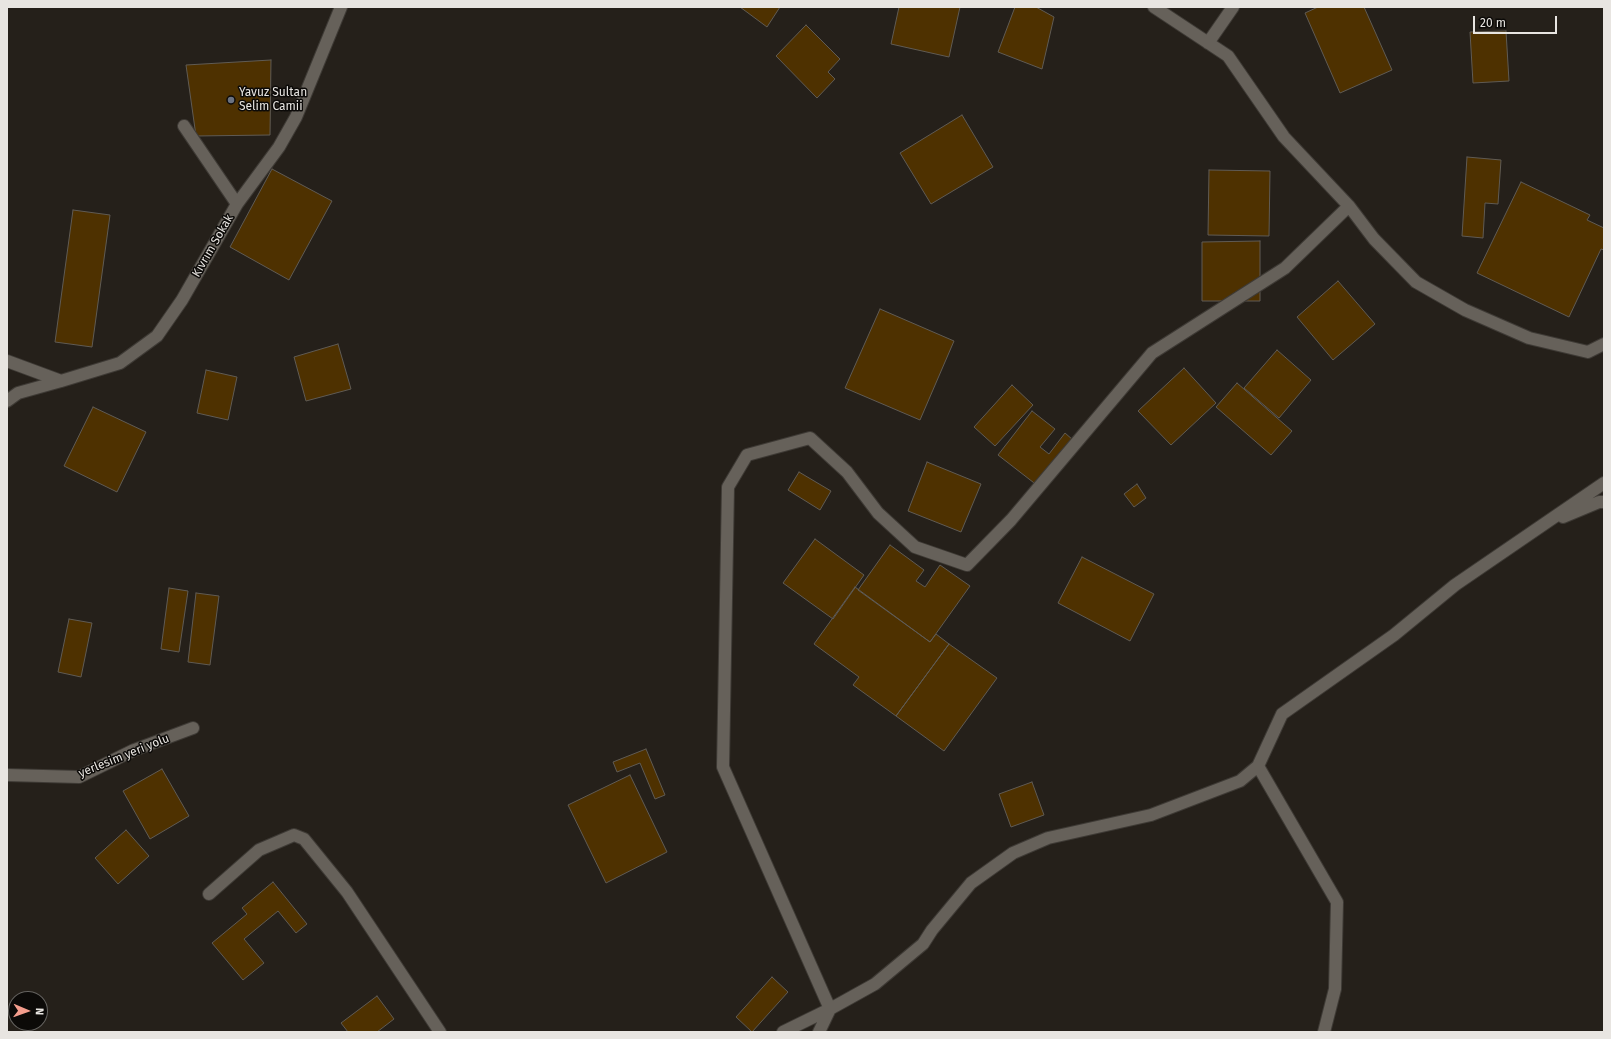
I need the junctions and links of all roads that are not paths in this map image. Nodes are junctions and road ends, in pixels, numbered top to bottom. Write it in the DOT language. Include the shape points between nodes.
graph roads {
  1 [pos="341,7"];
  2 [pos="1154,7"];
  3 [pos="1233,7"];
  4 [pos="1208,42"];
  5 [pos="184,126"];
  6 [pos="237,204"];
  7 [pos="1349,206"];
  8 [pos="1604,344"];
  9 [pos="7,361"];
  10 [pos="61,382"];
  11 [pos="7,401"];
  12 [pos="1604,483"];
  13 [pos="1604,502"];
  14 [pos="1533,531"];
  15 [pos="193,728"];
  16 [pos="1258,766"];
  17 [pos="7,775"];
  18 [pos="209,894"];
  19 [pos="830,1009"];
  20 [pos="440,1032"];
  21 [pos="783,1032"];
  22 [pos="819,1032"];
  23 [pos="1324,1032"];
  1 -- 6 [label="street, Kıvrım Sokak" via="296,118 279,147"];
  2 -- 4 [label="street"];
  3 -- 4 [label="street"];
  4 -- 7 [label="street" via="1228,56 1284,137"];
  5 -- 6 [label="street"];
  6 -- 10 [label="street, Kıvrım Sokak" via="182,300 158,336 120,363"];
  7 -- 8 [label="street" via="1374,239 1416,282 1465,310 1529,338 1588,352"];
  7 -- 19 [label="street" via="1285,268 1152,353 1011,520 967,565 915,547 878,513 847,472 810,438 747,455 728,487 723,767"];
  9 -- 10 [label="street"];
  10 -- 11 [label="street, Kıvrım Sokak" via="18,393"];
  12 -- 14 [label="street"];
  13 -- 14 [label="street"];
  14 -- 16 [label="street" via="1455,585 1394,635 1282,714"];
  15 -- 17 [label="street, yerlesim yeri yolu" via="134,750 79,776"];
  16 -- 19 [label="street" via="1240,781 1151,816 1048,838 1013,853 971,882 923,944 875,984"];
  16 -- 23 [label="street" via="1337,902 1334,989"];
  18 -- 20 [label="street" via="259,850 294,835 304,838 347,892"];
  19 -- 21 [label="street"];
  19 -- 22 [label="street"];
}
